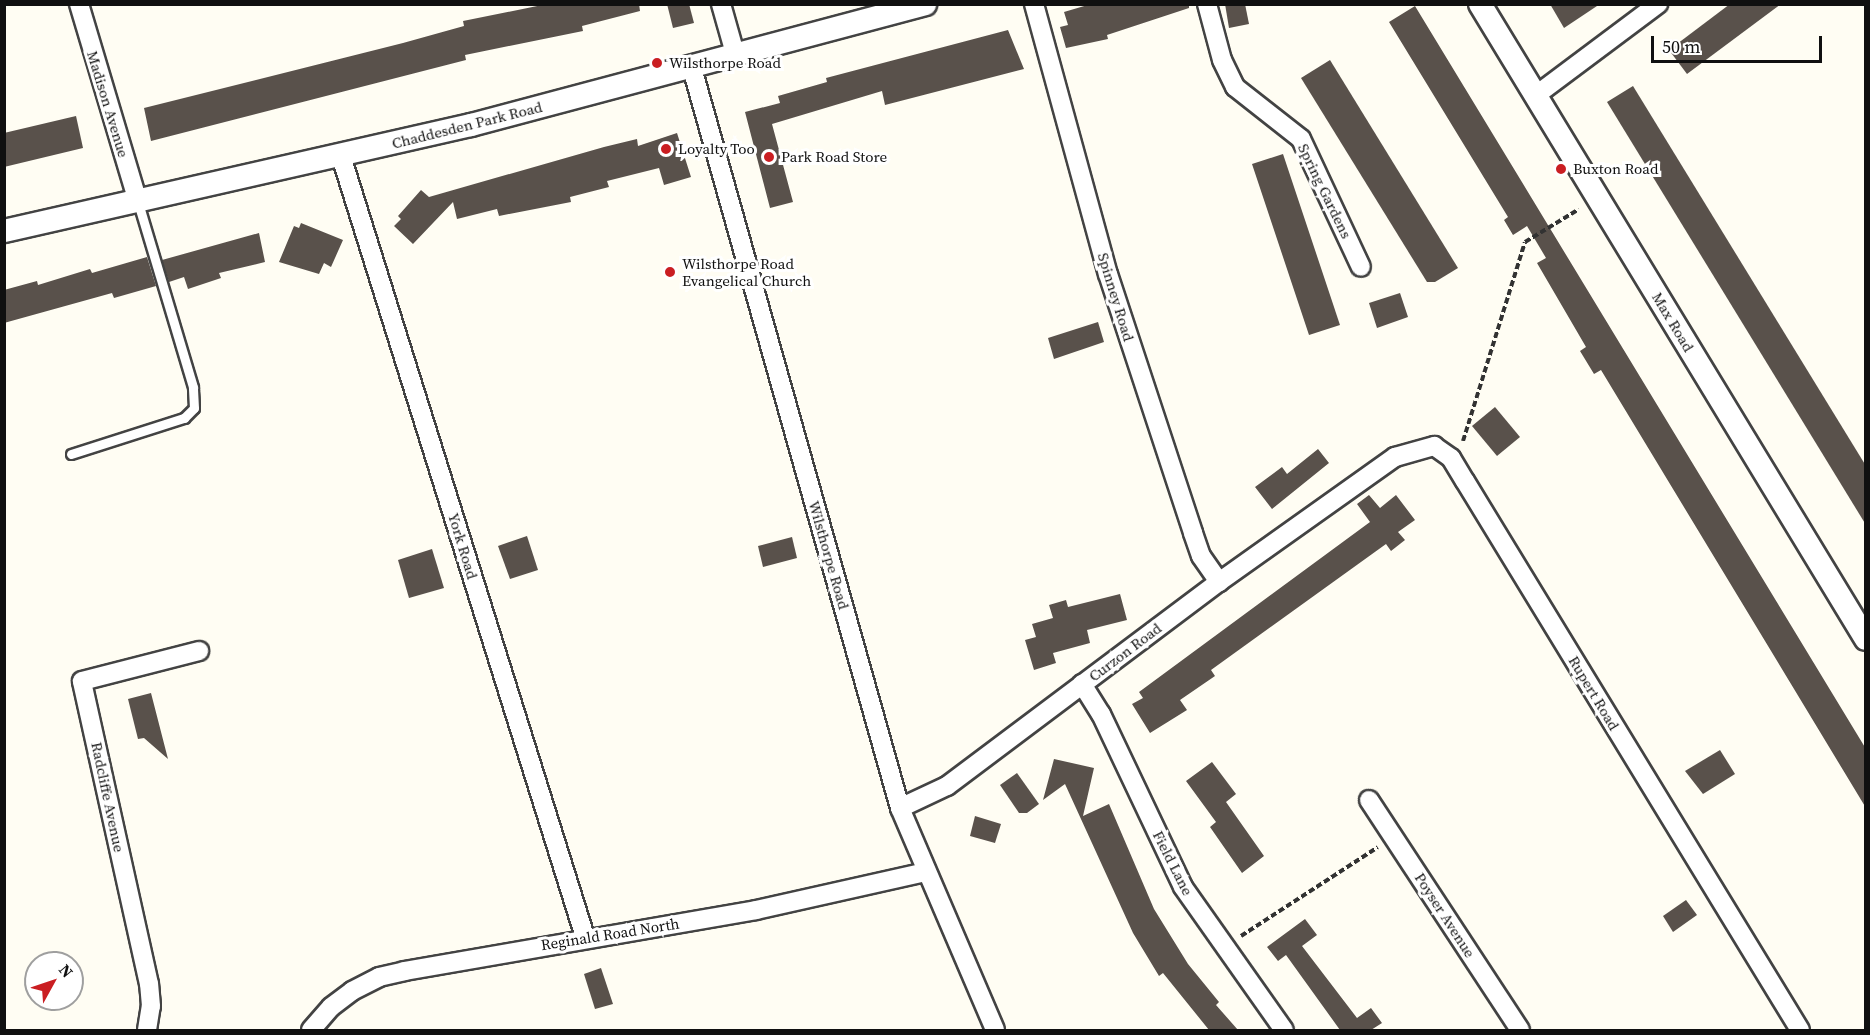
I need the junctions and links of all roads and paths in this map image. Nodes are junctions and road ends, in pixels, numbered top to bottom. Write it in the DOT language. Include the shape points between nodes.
graph roads {
  1 [pos="79,4"];
  2 [pos="721,4"];
  3 [pos="925,4"];
  4 [pos="1034,4"];
  5 [pos="1207,4"];
  6 [pos="1480,4"];
  7 [pos="1658,4"];
  8 [pos="736,57"];
  9 [pos="692,68"];
  10 [pos="1535,96"];
  11 [pos="341,156"];
  12 [pos="1598,198"];
  13 [pos="138,202"];
  14 [pos="4,231"];
  15 [pos="1361,267"];
  16 [pos="71,454"];
  17 [pos="1450,458"];
  18 [pos="1219,582"];
  19 [pos="1866,639"];
  20 [pos="199,651"];
  21 [pos="1082,684"];
  22 [pos="1369,800"];
  23 [pos="900,808"];
  24 [pos="1394,837"];
  25 [pos="926,872"];
  26 [pos="585,936"];
  27 [pos="1223,948"];
  28 [pos="147,1030"];
  29 [pos="311,1030"];
  30 [pos="995,1030"];
  31 [pos="1284,1030"];
  32 [pos="1520,1030"];
  33 [pos="1800,1030"];
  1 -- 13 [label="street, Madison Avenue"];
  2 -- 8 [label="street"];
  3 -- 8 [label="street, Chaddesden Park Road"];
  4 -- 18 [label="street, Spinney Road" via="1108,274 1193,533"];
  5 -- 15 [label="street, Spring Gardens" via="1222,60 1235,87 1301,138"];
  6 -- 10 [label="street, Max Road"];
  7 -- 10 [label="street"];
  8 -- 9 [label="street, Chaddesden Park Road"];
  9 -- 11 [label="street, Chaddesden Park Road"];
  9 -- 23 [label="street, Wilsthorpe Road"];
  10 -- 12 [label="street, Max Road"];
  11 -- 13 [label="street, Chaddesden Park Road"];
  11 -- 26 [label="street, York Road"];
  12 -- 17 [label="path" via="1525,242 1462,443"];
  12 -- 19 [label="street, Max Road"];
  13 -- 14 [label="street, Chaddesden Park Road"];
  13 -- 16 [label="lane" via="193,387 194,408 184,418"];
  17 -- 18 [label="street, Curzon Road" via="1434,446 1395,457"];
  17 -- 33 [label="street, Rupert Road"];
  18 -- 21 [label="street, Curzon Road"];
  20 -- 28 [label="street, Radcliffe Avenue" via="82,681 149,984"];
  21 -- 23 [label="street, Curzon Road" via="947,786"];
  21 -- 27 [label="street, Field Lane" via="1101,714 1183,887"];
  22 -- 24 [label="street, Poyser Avenue"];
  23 -- 25 [label="street, Wilsthorpe Road"];
  24 -- 27 [label="path"];
  24 -- 32 [label="street, Poyser Avenue"];
  25 -- 26 [label="street, Reginald Road North" via="756,910"];
  25 -- 30 [label="street, Wilsthorpe Road"];
  26 -- 29 [label="street, Reginald Road North" via="379,977 331,1007"];
  27 -- 31 [label="street, Field Lane"];
}
